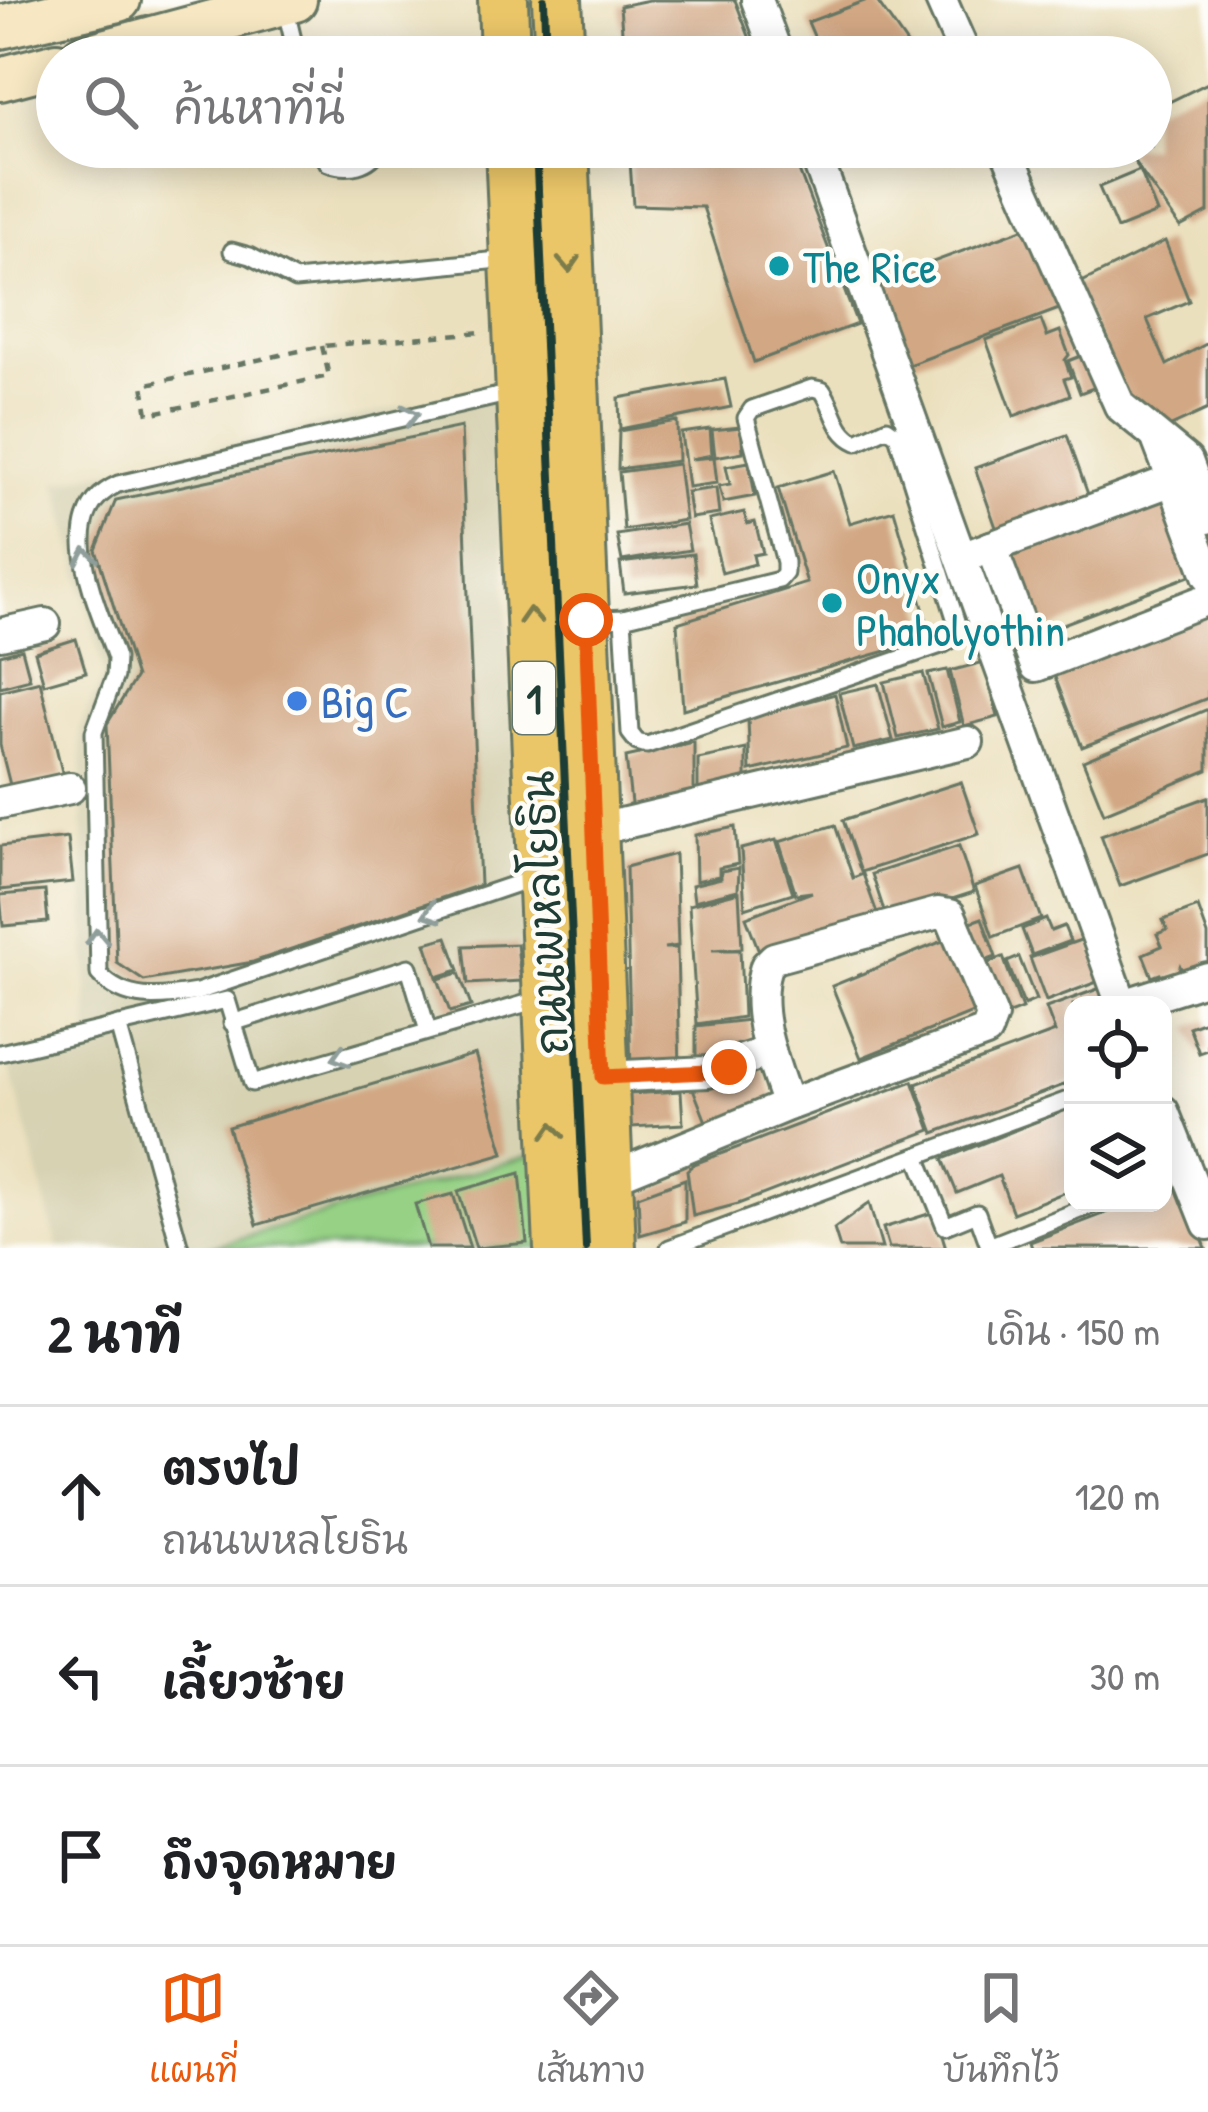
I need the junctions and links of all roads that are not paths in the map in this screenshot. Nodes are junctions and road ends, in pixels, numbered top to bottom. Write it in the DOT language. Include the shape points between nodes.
graph roads {
  1 [pos="119,0"];
  2 [pos="503,0"];
  3 [pos="557,0"];
  4 [pos="757,0"];
  5 [pos="940,0"];
  6 [pos="290,1"];
  7 [pos="0,27"];
  8 [pos="160,36"];
  9 [pos="294,36"];
  10 [pos="505,36"];
  11 [pos="559,36"];
  12 [pos="770,36"];
  13 [pos="956,36"];
  14 [pos="36,70"];
  15 [pos="0,79"];
  16 [pos="511,168"];
  17 [pos="566,168"];
  18 [pos="821,168"];
  19 [pos="1015,168"];
  20 [pos="232,251"];
  21 [pos="514,259"];
  22 [pos="520,391"];
  23 [pos="1155,436"];
  24 [pos="1173,480"];
  25 [pos="1208,516"];
  26 [pos="991,547"];
  27 [pos="961,558"];
  28 [pos="1208,575"];
  29 [pos="1208,599"];
  30 [pos="604,620"];
  31 [pos="45,624"];
  32 [pos="0,634"];
  33 [pos="968,742"];
  34 [pos="70,788"];
  35 [pos="0,803"];
  36 [pos="591,831"];
  37 [pos="542,876"];
  38 [pos="1208,978"];
  39 [pos="1120,996"];
  40 [pos="1151,996"];
  41 [pos="547,997"];
  42 [pos="232,1022"];
  43 [pos="118,1024"];
  44 [pos="428,1030"];
  45 [pos="770,1051"];
  46 [pos="0,1053"];
  47 [pos="603,1077"];
  48 [pos="1064,1101"];
  49 [pos="788,1105"];
  50 [pos="1172,1134"];
  51 [pos="917,1156"];
  52 [pos="608,1179"];
  53 [pos="1074,1212"];
  54 [pos="1208,1224"];
  55 [pos="180,1248"];
  56 [pos="559,1248"];
  57 [pos="610,1248"];
  58 [pos="669,1248"];
  1 -- 7 [label="main road"];
  2 -- 10 [label="main road"];
  3 -- 11 [label="main road"];
  4 -- 12 [label="street"];
  5 -- 13 [label="street"];
  6 -- 8 [label="main road"];
  6 -- 9 [label="lane"];
  14 -- 15 [label="main road"];
  16 -- 21 [label="main road, ถนนพหลโยธิน / 1"];
  17 -- 30 [label="main road, ถนนพหลโยธิน / 1, one-way"];
  18 -- 27 [label="street"];
  19 -- 23 [label="street" via="1120,406"];
  20 -- 21 [label="lane" via="295,280"];
  21 -- 22 [label="main road, ถนนพหลโยธิน / 1"];
  37 -- 22 [label="main road, ถนนพหลโยธิน / 1, one-way"];
  37 -- 22 [label="lane, one-way" via="197,992 132,995 99,974 94,732 116,658 82,554 84,519 99,492"];
  23 -- 24 [label="street"];
  23 -- 25 [label="street" via="1187,461"];
  24 -- 26 [label="street"];
  24 -- 28 [label="street"];
  26 -- 27 [label="street"];
  26 -- 29 [label="street" via="1036,666"];
  27 -- 39 [label="street"];
  30 -- 30 [label="lane" via="772,583 785,573 746,418 812,388 822,390 850,440 887,428 897,435 958,627 944,644 647,745 630,733"];
  30 -- 36 [label="main road, ถนนพหลโยธิน / 1"];
  31 -- 32 [label="street"];
  33 -- 36 [label="street"];
  34 -- 35 [label="street"];
  36 -- 47 [label="main road, ถนนพหลโยธิน / 1"];
  37 -- 41 [label="main road, ถนนพหลโยธิน / 1"];
  38 -- 40 [label="street"];
  41 -- 44 [label="lane"];
  56 -- 41 [label="main road, ถนนพหลโยธิน / 1, one-way"];
  42 -- 43 [label="lane" via="227,1000"];
  44 -- 42 [label="lane, one-way" via="252,1083"];
  42 -- 44 [label="lane" via="409,967"];
  43 -- 46 [label="lane"];
  43 -- 55 [label="lane"];
  45 -- 47 [label="street" via="708,1072"];
  45 -- 49 [label="street"];
  45 -- 49 [label="street" via="762,977 774,958 950,915 992,1016 986,1032"];
  47 -- 52 [label="main road, ถนนพหลโยธิน / 1"];
  48 -- 51 [label="lane"];
  49 -- 52 [label="street"];
  50 -- 54 [label="street"];
  51 -- 53 [label="lane" via="945,1226 977,1213 989,1246"];
  51 -- 58 [label="lane"];
  52 -- 57 [label="main road, ถนนพหลโยธิน / 1"];
}
